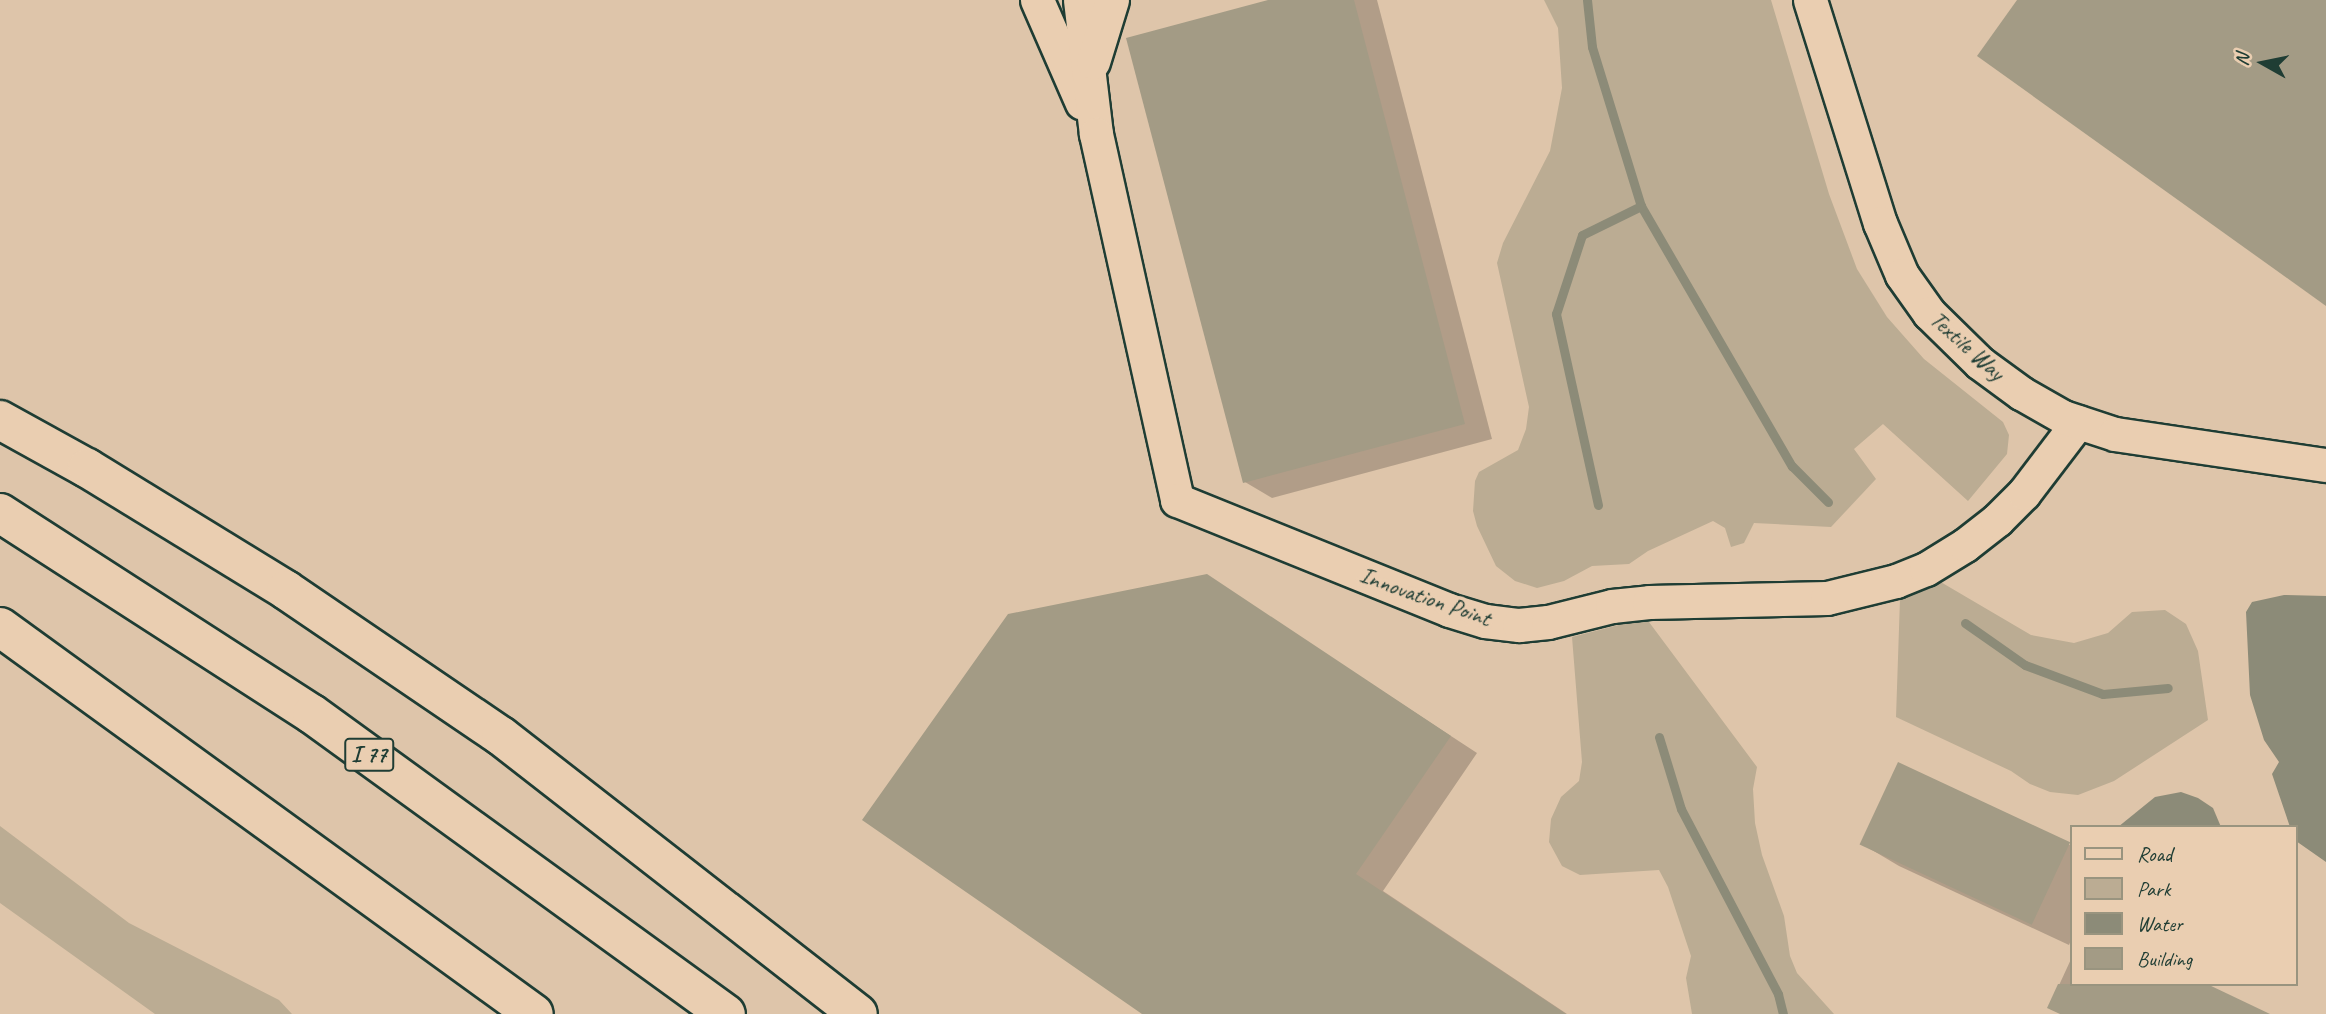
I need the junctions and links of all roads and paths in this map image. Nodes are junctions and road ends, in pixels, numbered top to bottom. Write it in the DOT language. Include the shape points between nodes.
graph roads {
  1 [pos="1037,0"];
  2 [pos="1080,0"];
  3 [pos="1112,0"];
  4 [pos="1810,0"];
  5 [pos="1089,78"];
  6 [pos="1096,134"];
  7 [pos="0,420"];
  8 [pos="2078,422"];
  9 [pos="2326,465"];
  10 [pos="0,513"];
  11 [pos="0,627"];
  12 [pos="505,999"];
  13 [pos="534,1014"];
  14 [pos="726,1014"];
  15 [pos="858,1014"];
  1 -- 6 [label="street, Innovation Point"];
  2 -- 5 [label="street, Innovation Point"];
  3 -- 5 [label="street"];
  4 -- 8 [label="street, Textile Way" via="1880,223 1902,275 1928,313 1979,363 2021,393"];
  5 -- 6 [label="street, Innovation Point"];
  6 -- 8 [label="street, Innovation Point" via="1177,500 1381,585 1485,621 1548,622 1649,602 1827,598 1896,581 1926,569 1997,520 2024,493"];
  7 -- 15 [label="highway" via="286,590 501,736"];
  8 -- 9 [label="street, Textile Way" via="2115,434"];
  10 -- 14 [label="highway, I 77" via="312,713"];
  11 -- 12 [label="highway"];
  12 -- 13 [label="highway"];
}
